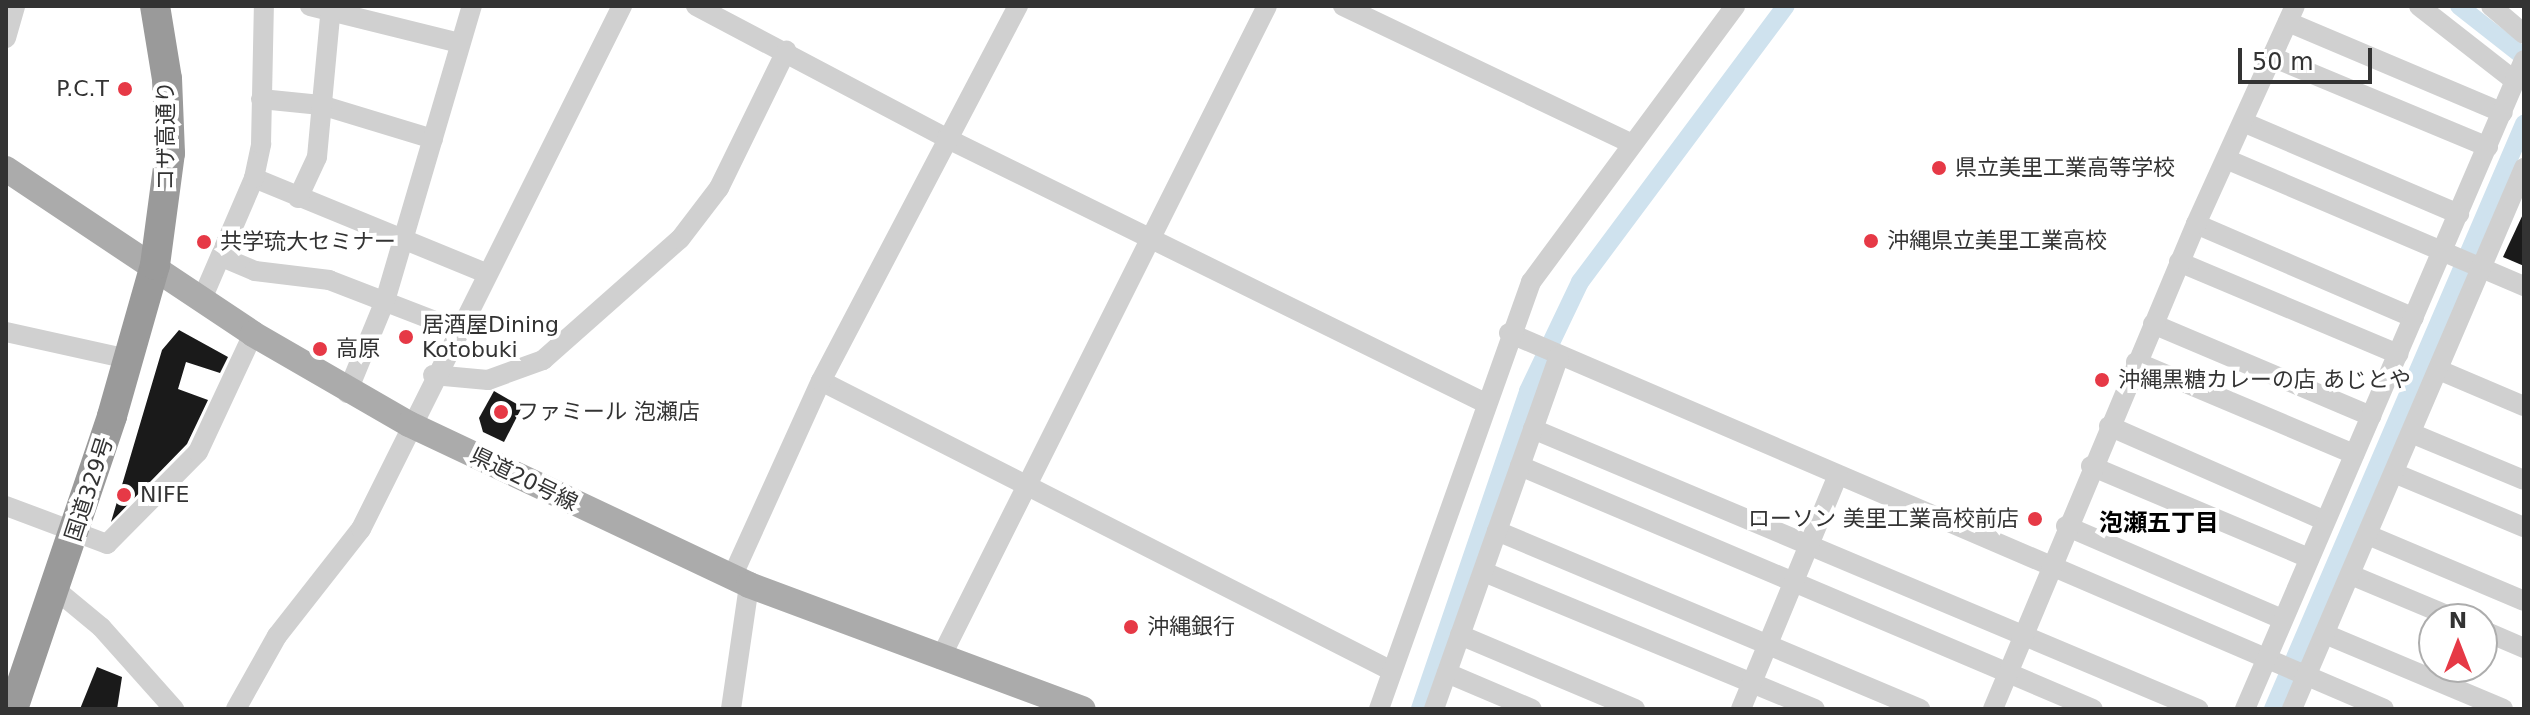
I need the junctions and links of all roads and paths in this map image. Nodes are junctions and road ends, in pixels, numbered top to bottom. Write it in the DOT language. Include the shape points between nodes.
graph roads {
  1 [pos="15,6"];
  2 [pos="155,6"];
  3 [pos="264,6"];
  4 [pos="472,6"];
  5 [pos="622,6"];
  6 [pos="696,6"];
  7 [pos="1018,6"];
  8 [pos="1267,6"];
  9 [pos="1343,6"];
  10 [pos="1735,6"];
  11 [pos="2419,6"];
  12 [pos="2491,6"];
  13 [pos="324,7"];
  14 [pos="2292,14"];
  15 [pos="2524,34"];
  16 [pos="6,38"];
  17 [pos="460,43"];
  18 [pos="786,51"];
  19 [pos="2272,57"];
  20 [pos="2524,60"];
  21 [pos="2515,81"];
  22 [pos="261,99"];
  23 [pos="321,105"];
  24 [pos="2503,113"];
  25 [pos="2243,122"];
  26 [pos="946,138"];
  27 [pos="433,139"];
  28 [pos="1632,144"];
  29 [pos="2488,147"];
  30 [pos="2226,159"];
  31 [pos="2524,168"];
  32 [pos="6,169"];
  33 [pos="254,178"];
  34 [pos="298,198"];
  35 [pos="2459,214"];
  36 [pos="2196,224"];
  37 [pos="1148,236"];
  38 [pos="399,239"];
  39 [pos="2443,253"];
  40 [pos="222,257"];
  41 [pos="2179,262"];
  42 [pos="155,265"];
  43 [pos="2483,269"];
  44 [pos="486,273"];
  45 [pos="2524,286"];
  46 [pos="202,299"];
  47 [pos="385,301"];
  48 [pos="2414,318"];
  49 [pos="2153,324"];
  50 [pos="456,329"];
  51 [pos="6,332"];
  52 [pos="1509,333"];
  53 [pos="253,334"];
  54 [pos="2398,354"];
  55 [pos="1559,356"];
  56 [pos="128,359"];
  57 [pos="2136,362"];
  58 [pos="2439,370"];
  59 [pos="433,375"];
  60 [pos="821,381"];
  61 [pos="347,393"];
  62 [pos="1483,402"];
  63 [pos="2524,406"];
  64 [pos="2371,416"];
  65 [pos="409,424"];
  66 [pos="2109,426"];
  67 [pos="1533,429"];
  68 [pos="2411,433"];
  69 [pos="2354,454"];
  70 [pos="1520,466"];
  71 [pos="2091,466"];
  72 [pos="2394,473"];
  73 [pos="1838,475"];
  74 [pos="2524,480"];
  75 [pos="1027,486"];
  76 [pos="6,506"];
  77 [pos="2325,521"];
  78 [pos="2066,526"];
  79 [pos="2524,527"];
  80 [pos="1497,531"];
  81 [pos="74,535"];
  82 [pos="2368,535"];
  83 [pos="1810,545"];
  84 [pos="2309,558"];
  85 [pos="2051,567"];
  86 [pos="1484,572"];
  87 [pos="2351,575"];
  88 [pos="740,581"];
  89 [pos="1795,581"];
  90 [pos="55,589"];
  91 [pos="2524,601"];
  92 [pos="2418,603"];
  93 [pos="2282,619"];
  94 [pos="2024,634"];
  95 [pos="2325,634"];
  96 [pos="1460,635"];
  97 [pos="2498,637"];
  98 [pos="1768,645"];
  99 [pos="2524,648"];
  100 [pos="940,659"];
  101 [pos="2265,659"];
  102 [pos="1392,671"];
  103 [pos="2009,672"];
  104 [pos="1447,673"];
  105 [pos="2306,676"];
  106 [pos="1752,683"];
  107 [pos="13,709"];
  108 [pos="174,709"];
  109 [pos="236,709"];
  110 [pos="731,709"];
  111 [pos="1083,709"];
  112 [pos="1379,709"];
  113 [pos="1434,709"];
  114 [pos="1532,709"];
  115 [pos="1635,709"];
  116 [pos="1741,709"];
  117 [pos="1815,709"];
  118 [pos="1920,709"];
  119 [pos="1993,709"];
  120 [pos="2093,709"];
  121 [pos="2198,709"];
  122 [pos="2245,709"];
  123 [pos="2292,709"];
  124 [pos="2384,709"];
  125 [pos="2503,709"];
  1 -- 16 [label="street"];
  2 -- 42 [label="highway, コザ高通り" via="167,79 170,153"];
  3 -- 22 [label="street"];
  4 -- 17 [label="street"];
  5 -- 44 [label="street"];
  6 -- 18 [label="street"];
  7 -- 26 [label="street"];
  8 -- 37 [label="street"];
  9 -- 28 [label="street"];
  10 -- 28 [label="street"];
  11 -- 21 [label="street"];
  12 -- 15 [label="street"];
  13 -- 17 [label="street"];
  13 -- 23 [label="street"];
  14 -- 19 [label="street"];
  14 -- 24 [label="street"];
  17 -- 27 [label="street"];
  18 -- 26 [label="street"];
  18 -- 59 [label="street" via="719,188 680,239 543,360 488,380"];
  19 -- 25 [label="street"];
  19 -- 29 [label="street"];
  20 -- 21 [label="street"];
  21 -- 24 [label="street"];
  22 -- 23 [label="street"];
  22 -- 33 [label="street"];
  23 -- 27 [label="street"];
  23 -- 34 [label="street" via="317,157"];
  24 -- 29 [label="street"];
  25 -- 30 [label="street"];
  25 -- 35 [label="street"];
  26 -- 37 [label="street"];
  26 -- 60 [label="street"];
  27 -- 38 [label="street"];
  28 -- 52 [label="street" via="1531,282"];
  29 -- 35 [label="street"];
  30 -- 36 [label="street"];
  30 -- 39 [label="street"];
  31 -- 43 [label="street"];
  32 -- 42 [label="main road, 県道20号線"];
  33 -- 34 [label="street"];
  33 -- 40 [label="street"];
  34 -- 38 [label="street"];
  35 -- 39 [label="street"];
  36 -- 41 [label="street"];
  36 -- 48 [label="street"];
  37 -- 62 [label="street"];
  37 -- 75 [label="street"];
  38 -- 44 [label="street"];
  38 -- 47 [label="street"];
  39 -- 43 [label="street"];
  39 -- 48 [label="street"];
  40 -- 46 [label="street"];
  40 -- 47 [label="street" via="255,271 329,280"];
  41 -- 49 [label="street"];
  41 -- 54 [label="street"];
  42 -- 46 [label="main road, 県道20号線"];
  42 -- 56 [label="highway, 国道329号"];
  43 -- 45 [label="street"];
  43 -- 58 [label="street"];
  44 -- 50 [label="street"];
  46 -- 53 [label="main road, 県道20号線"];
  47 -- 50 [label="street"];
  47 -- 61 [label="street"];
  48 -- 54 [label="street"];
  49 -- 57 [label="street"];
  49 -- 64 [label="street"];
  50 -- 59 [label="street"];
  51 -- 56 [label="street"];
  52 -- 55 [label="street"];
  52 -- 62 [label="street"];
  53 -- 61 [label="main road, 県道20号線"];
  53 -- 81 [label="street" via="198,452 107,544"];
  54 -- 64 [label="street"];
  55 -- 67 [label="street"];
  55 -- 73 [label="street"];
  56 -- 81 [label="highway, 国道329号"];
  57 -- 66 [label="street"];
  57 -- 69 [label="street"];
  58 -- 63 [label="street"];
  58 -- 68 [label="street"];
  59 -- 65 [label="street"];
  60 -- 75 [label="street"];
  60 -- 88 [label="street"];
  61 -- 65 [label="main road, 県道20号線"];
  62 -- 102 [label="street"];
  64 -- 69 [label="street"];
  65 -- 88 [label="main road, 県道20号線"];
  65 -- 109 [label="street" via="361,529 277,636"];
  66 -- 71 [label="street"];
  66 -- 77 [label="street"];
  67 -- 70 [label="street"];
  67 -- 83 [label="street"];
  68 -- 72 [label="street"];
  68 -- 74 [label="street"];
  69 -- 77 [label="street"];
  70 -- 80 [label="street"];
  70 -- 89 [label="street"];
  71 -- 78 [label="street"];
  71 -- 84 [label="street"];
  72 -- 79 [label="street"];
  72 -- 82 [label="street"];
  73 -- 83 [label="street"];
  73 -- 85 [label="street"];
  75 -- 100 [label="street"];
  75 -- 102 [label="street"];
  76 -- 81 [label="street"];
  77 -- 84 [label="street"];
  78 -- 85 [label="street"];
  78 -- 93 [label="street"];
  80 -- 86 [label="street"];
  80 -- 98 [label="street"];
  81 -- 90 [label="highway, 国道329号"];
  82 -- 87 [label="street"];
  82 -- 91 [label="street"];
  83 -- 89 [label="street"];
  83 -- 94 [label="street"];
  84 -- 93 [label="street"];
  85 -- 94 [label="street"];
  85 -- 101 [label="street"];
  86 -- 96 [label="street"];
  86 -- 106 [label="street"];
  87 -- 92 [label="street"];
  87 -- 95 [label="street"];
  88 -- 100 [label="main road, 県道20号線"];
  88 -- 110 [label="street"];
  89 -- 98 [label="street"];
  89 -- 103 [label="street"];
  90 -- 107 [label="highway, 国道329号"];
  90 -- 108 [label="street" via="101,627"];
  93 -- 101 [label="street"];
  94 -- 103 [label="street"];
  94 -- 121 [label="street"];
  95 -- 105 [label="street"];
  95 -- 125 [label="street"];
  96 -- 104 [label="street"];
  96 -- 115 [label="street"];
  97 -- 99 [label="street"];
  98 -- 106 [label="street"];
  98 -- 118 [label="street"];
  100 -- 111 [label="main road, 県道20号線"];
  101 -- 105 [label="street"];
  101 -- 122 [label="street"];
  102 -- 112 [label="street"];
  103 -- 119 [label="street"];
  103 -- 120 [label="street"];
  104 -- 113 [label="street"];
  104 -- 114 [label="street"];
  105 -- 123 [label="street"];
  105 -- 124 [label="street"];
  106 -- 116 [label="street"];
  106 -- 117 [label="street"];
}
